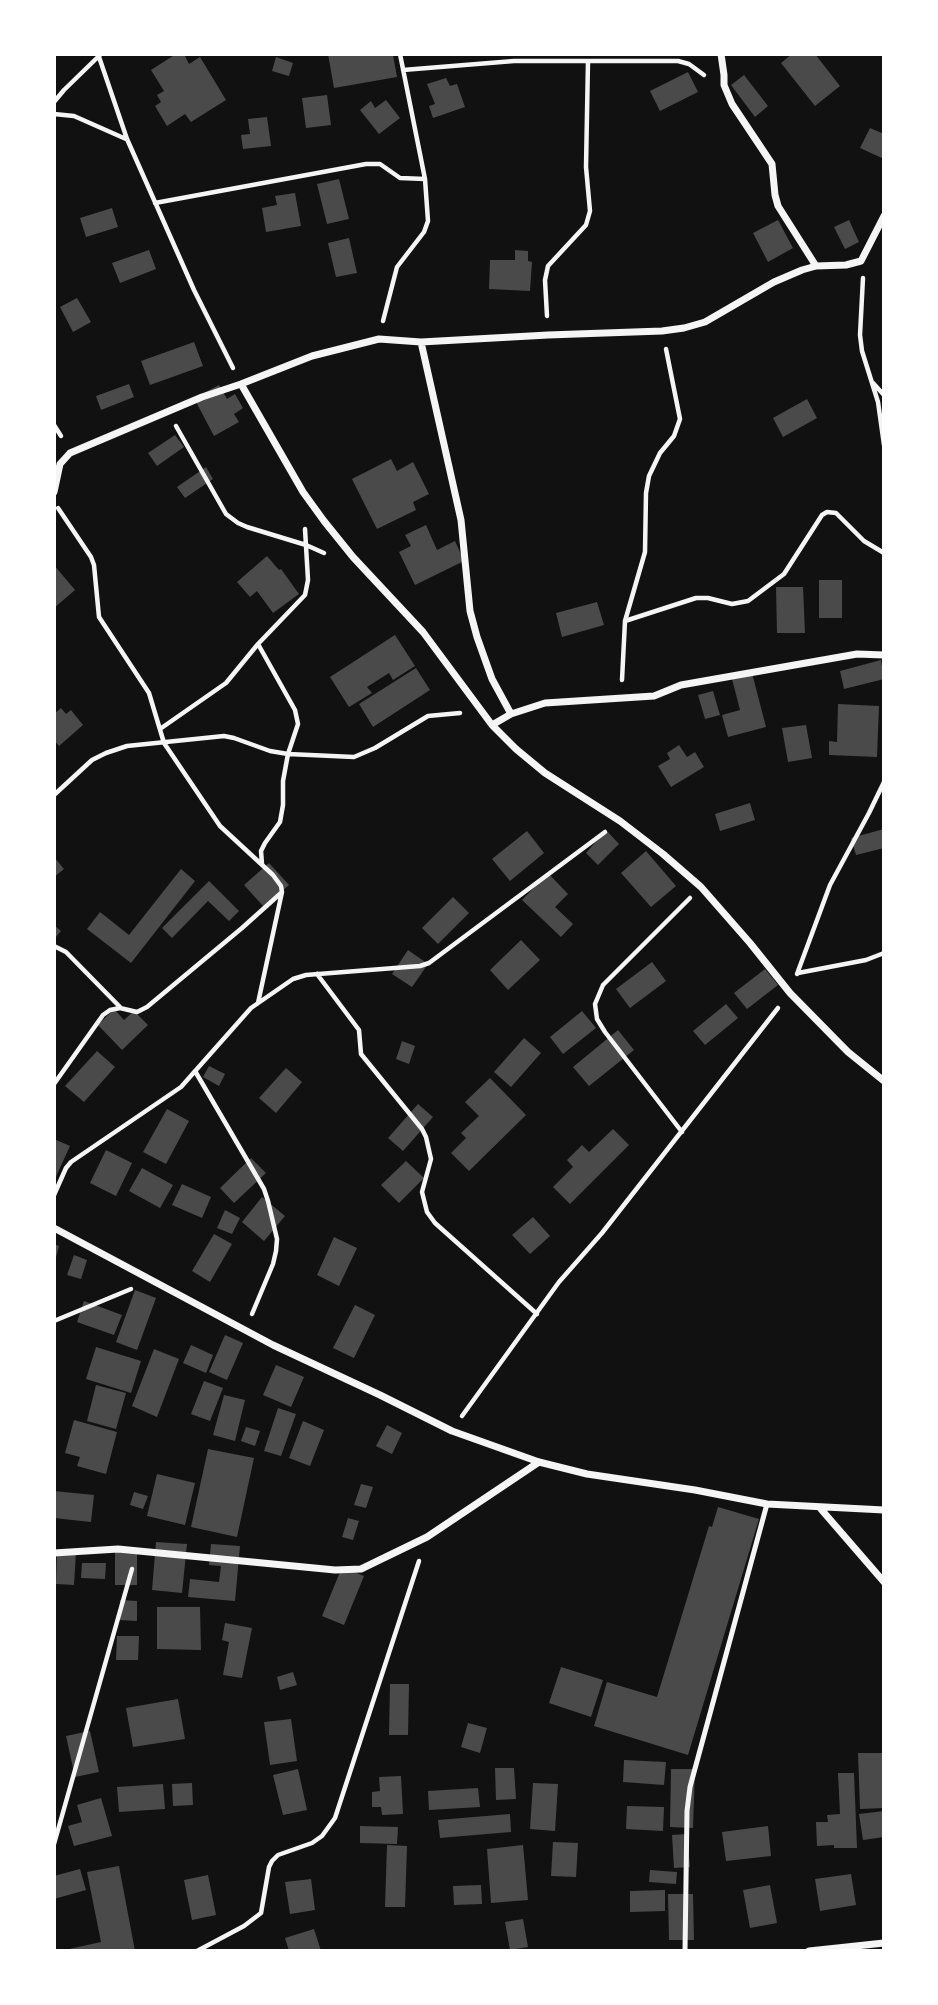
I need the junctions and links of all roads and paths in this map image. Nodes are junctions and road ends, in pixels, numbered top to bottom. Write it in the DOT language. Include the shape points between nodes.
graph roads {
  1 [pos="400,54"];
  2 [pos="721,54"];
  3 [pos="99,55"];
  4 [pos="588,61"];
  5 [pos="403,70"];
  6 [pos="728,92"];
  7 [pos="54,102"];
  8 [pos="54,114"];
  9 [pos="127,139"];
  10 [pos="425,179"];
  11 [pos="155,203"];
  12 [pos="884,216"];
  13 [pos="864,256"];
  14 [pos="816,266"];
  15 [pos="662,331"];
  16 [pos="548,335"];
  17 [pos="379,339"];
  18 [pos="421,342"];
  19 [pos="871,381"];
  20 [pos="241,384"];
  21 [pos="884,395"];
  22 [pos="168,412"];
  23 [pos="884,445"];
  24 [pos="54,492"];
  25 [pos="303,492"];
  26 [pos="54,503"];
  27 [pos="306,545"];
  28 [pos="884,553"];
  29 [pos="352,557"];
  30 [pos="625,621"];
  31 [pos="258,644"];
  32 [pos="884,655"];
  33 [pos="621,699"];
  34 [pos="482,712"];
  35 [pos="512,714"];
  36 [pos="492,725"];
  37 [pos="160,729"];
  38 [pos="163,743"];
  39 [pos="288,754"];
  40 [pos="884,782"];
  41 [pos="54,795"];
  42 [pos="620,821"];
  43 [pos="262,865"];
  44 [pos="701,887"];
  45 [pos="282,892"];
  46 [pos="54,946"];
  47 [pos="884,953"];
  48 [pos="798,973"];
  49 [pos="317,974"];
  50 [pos="790,993"];
  51 [pos="257,1003"];
  52 [pos="120,1008"];
  53 [pos="195,1071"];
  54 [pos="884,1082"];
  55 [pos="54,1084"];
  56 [pos="681,1132"];
  57 [pos="54,1195"];
  58 [pos="54,1228"];
  59 [pos="151,1281"];
  60 [pos="537,1314"];
  61 [pos="54,1321"];
  62 [pos="245,1331"];
  63 [pos="452,1431"];
  64 [pos="538,1462"];
  65 [pos="767,1504"];
  66 [pos="820,1508"];
  67 [pos="884,1510"];
  68 [pos="427,1537"];
  69 [pos="136,1551"];
  70 [pos="54,1553"];
  71 [pos="884,1582"];
  72 [pos="54,1844"];
  73 [pos="884,1943"];
  74 [pos="197,1951"];
  75 [pos="685,1951"];
  76 [pos="809,1951"];
  1 -- 5 [label="path"];
  2 -- 6 [label="street"];
  3 -- 7 [label="path"];
  3 -- 9 [label="path"];
  4 -- 5 [label="path" via="514,61"];
  4 -- 6 [label="path" via="684,62"];
  4 -- 16 [label="path" via="590,211 586,225 548,266"];
  5 -- 10 [label="path"];
  6 -- 14 [label="street" via="772,164 778,205"];
  8 -- 9 [label="path" via="74,116"];
  9 -- 11 [label="path"];
  10 -- 11 [label="path" via="400,178 380,164 366,164"];
  10 -- 17 [label="path" via="427,224 397,267"];
  11 -- 20 [label="path"];
  12 -- 13 [label="street"];
  13 -- 14 [label="street" via="846,265"];
  13 -- 19 [label="path" via="860,335"];
  14 -- 15 [label="street" via="774,282 705,322"];
  15 -- 16 [label="street"];
  15 -- 30 [label="path" via="680,419 649,476 645,552"];
  16 -- 18 [label="street"];
  17 -- 18 [label="street"];
  17 -- 20 [label="street" via="312,356"];
  18 -- 35 [label="street" via="461,520 470,611 492,679"];
  19 -- 21 [label="path"];
  19 -- 23 [label="path"];
  20 -- 22 [label="street"];
  20 -- 25 [label="street"];
  22 -- 24 [label="street" via="70,453 60,464"];
  22 -- 27 [label="path" via="226,514 247,527"];
  25 -- 27 [label="path"];
  25 -- 29 [label="street"];
  26 -- 37 [label="path" via="91,558 99,617 149,693"];
  27 -- 29 [label="path" via="336,557"];
  27 -- 31 [label="path" via="305,595"];
  28 -- 30 [label="path" via="864,541 836,513 827,512 784,574 748,601 732,604 696,598"];
  29 -- 34 [label="street" via="423,632"];
  30 -- 33 [label="path"];
  31 -- 37 [label="path" via="226,683"];
  31 -- 39 [label="path" via="297,716"];
  32 -- 33 [label="street" via="857,654"];
  33 -- 35 [label="street" via="545,703"];
  34 -- 36 [label="street"];
  34 -- 39 [label="path" via="432,715 354,757"];
  35 -- 36 [label="street"];
  36 -- 42 [label="street" via="545,774"];
  37 -- 38 [label="path"];
  38 -- 39 [label="path" via="224,737"];
  38 -- 41 [label="path" via="106,753"];
  38 -- 43 [label="path" via="220,826"];
  39 -- 43 [label="path" via="280,822 261,851"];
  40 -- 48 [label="path" via="830,885"];
  42 -- 44 [label="street"];
  42 -- 49 [label="path" via="429,962"];
  43 -- 45 [label="path"];
  44 -- 50 [label="street"];
  44 -- 56 [label="path" via="603,985 595,1004 605,1032"];
  45 -- 51 [label="path"];
  45 -- 52 [label="path" via="147,1007 136,1012"];
  46 -- 52 [label="path"];
  47 -- 48 [label="path"];
  48 -- 50 [label="path"];
  49 -- 51 [label="path" via="299,976"];
  49 -- 60 [label="path" via="359,1030 360,1054 426,1138 430,1159 422,1192 427,1212"];
  50 -- 54 [label="street"];
  50 -- 56 [label="path"];
  51 -- 53 [label="path"];
  52 -- 55 [label="path" via="103,1015"];
  53 -- 57 [label="path" via="174,1092 71,1162"];
  53 -- 62 [label="path" via="264,1189 277,1239 273,1264"];
  56 -- 60 [label="path"];
  58 -- 59 [label="street"];
  59 -- 61 [label="path"];
  59 -- 62 [label="street"];
  60 -- 63 [label="path"];
  62 -- 63 [label="street"];
  63 -- 64 [label="street"];
  64 -- 65 [label="street"];
  64 -- 68 [label="street"];
  65 -- 66 [label="street"];
  65 -- 75 [label="lane" via="690,1787"];
  66 -- 67 [label="street"];
  66 -- 71 [label="street"];
  68 -- 69 [label="street" via="354,1571"];
  68 -- 74 [label="path" via="335,1818 312,1843 272,1861 261,1913"];
  69 -- 70 [label="street"];
  69 -- 72 [label="path"];
  73 -- 76 [label="street"];
}
